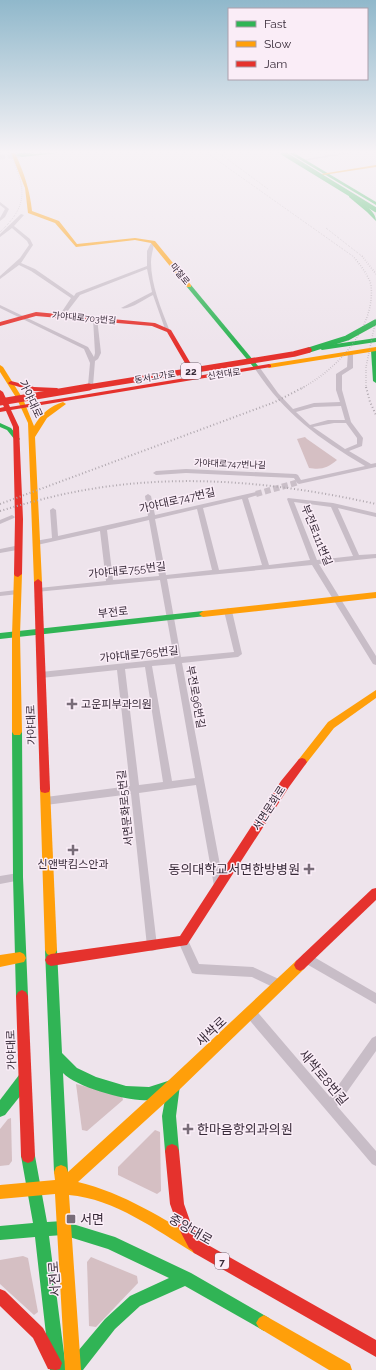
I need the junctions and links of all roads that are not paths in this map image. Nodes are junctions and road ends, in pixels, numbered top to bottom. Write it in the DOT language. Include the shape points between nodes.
graph roads {
  1 [pos="23,217"];
  2 [pos="38,217"];
  3 [pos="12,226"];
  4 [pos="0,236"];
  5 [pos="153,242"];
  6 [pos="18,263"];
  7 [pos="149,267"];
  8 [pos="0,278"];
  9 [pos="154,293"];
  10 [pos="74,298"];
  11 [pos="0,300"];
  12 [pos="0,306"];
  13 [pos="123,308"];
  14 [pos="36,314"];
  15 [pos="61,316"];
  16 [pos="24,318"];
  17 [pos="96,319"];
  18 [pos="376,322"];
  19 [pos="0,324"];
  20 [pos="376,328"];
  21 [pos="167,329"];
  22 [pos="376,338"];
  23 [pos="375,350"];
  24 [pos="350,353"];
  25 [pos="92,360"];
  26 [pos="250,360"];
  27 [pos="0,367"];
  28 [pos="191,369"];
  29 [pos="258,369"];
  30 [pos="376,381"];
  31 [pos="10,384"];
  32 [pos="91,385"];
  33 [pos="74,388"];
  34 [pos="110,392"];
  35 [pos="19,397"];
  36 [pos="1,400"];
  37 [pos="343,404"];
  38 [pos="23,407"];
  39 [pos="5,410"];
  40 [pos="292,411"];
  41 [pos="348,422"];
  42 [pos="0,425"];
  43 [pos="310,428"];
  44 [pos="17,439"];
  45 [pos="31,440"];
  46 [pos="345,451"];
  47 [pos="373,466"];
  48 [pos="156,473"];
  49 [pos="256,494"];
  50 [pos="148,496"];
  51 [pos="244,496"];
  52 [pos="333,505"];
  53 [pos="199,506"];
  54 [pos="53,510"];
  55 [pos="376,515"];
  56 [pos="12,517"];
  57 [pos="152,517"];
  58 [pos="0,522"];
  59 [pos="103,528"];
  60 [pos="54,539"];
  61 [pos="37,540"];
  62 [pos="14,548"];
  63 [pos="0,551"];
  64 [pos="376,556"];
  65 [pos="357,558"];
  66 [pos="314,562"];
  67 [pos="17,567"];
  68 [pos="266,567"];
  69 [pos="216,572"];
  70 [pos="162,577"];
  71 [pos="110,583"];
  72 [pos="39,590"];
  73 [pos="16,592"];
  74 [pos="0,594"];
  75 [pos="376,595"];
  76 [pos="336,600"];
  77 [pos="228,611"];
  78 [pos="169,618"];
  79 [pos="40,632"];
  80 [pos="16,635"];
  81 [pos="0,636"];
  82 [pos="177,661"];
  83 [pos="376,662"];
  84 [pos="148,664"];
  85 [pos="121,666"];
  86 [pos="41,675"];
  87 [pos="376,693"];
  88 [pos="199,781"];
  89 [pos="168,785"];
  90 [pos="135,789"];
  91 [pos="46,801"];
  92 [pos="18,877"];
  93 [pos="0,880"];
  94 [pos="218,886"];
  95 [pos="376,893"];
  96 [pos="182,942"];
  97 [pos="152,946"];
  98 [pos="20,958"];
  99 [pos="308,958"];
  100 [pos="51,960"];
  101 [pos="0,961"];
  102 [pos="279,985"];
  103 [pos="376,999"];
  104 [pos="250,1012"];
  105 [pos="376,1042"];
  106 [pos="55,1055"];
  107 [pos="24,1080"];
  108 [pos="174,1085"];
  109 [pos="330,1106"];
  110 [pos="0,1110"];
  111 [pos="376,1160"];
  112 [pos="62,1186"];
  113 [pos="35,1188"];
  114 [pos="0,1192"];
  115 [pos="63,1228"];
  116 [pos="41,1229"];
  117 [pos="0,1233"];
  118 [pos="196,1247"];
  119 [pos="186,1278"];
  120 [pos="0,1296"];
  121 [pos="376,1349"];
  122 [pos="58,1369"];
  123 [pos="73,1370"];
  124 [pos="344,1370"];
  1 -- 3 [label="street"];
  2 -- 5 [label="main road" via="60,224 76,246 144,239"];
  3 -- 4 [label="street"];
  3 -- 6 [label="street" via="29,240 31,245"];
  5 -- 7 [label="street" via="150,247"];
  5 -- 26 [label="main road, 마철로"];
  6 -- 8 [label="street"];
  6 -- 10 [label="street" via="33,270"];
  7 -- 9 [label="street"];
  7 -- 10 [label="street" via="78,294"];
  9 -- 13 [label="street"];
  9 -- 21 [label="street"];
  10 -- 15 [label="street"];
  11 -- 14 [label="street" via="23,312"];
  12 -- 16 [label="street"];
  14 -- 15 [label="main road, 가야대로703번길"];
  14 -- 16 [label="main road, 가야대로703번길"];
  15 -- 17 [label="main road, 가야대로703번길"];
  16 -- 19 [label="main road, 가야대로703번길"];
  16 -- 25 [label="street" via="86,348"];
  17 -- 21 [label="main road, 가야대로703번길" via="145,323"];
  17 -- 25 [label="street" via="98,353"];
  18 -- 36 [label="main road, 동서고가로 / 22, bridge" via="340,341 294,354"];
  20 -- 36 [label="main road, 동서고가로 / 22" via="344,344 306,355"];
  21 -- 28 [label="main road"];
  22 -- 26 [label="main road, 신천대로"];
  23 -- 24 [label="main road, 신천대로"];
  23 -- 30 [label="main road"];
  24 -- 29 [label="main road, 신천대로"];
  24 -- 37 [label="street" via="350,368 339,374 339,390"];
  25 -- 32 [label="street" via="92,374 89,379"];
  26 -- 28 [label="main road, 신천대로"];
  26 -- 29 [label="main road, 마철로"];
  27 -- 31 [label="main road, 가야대로"];
  28 -- 32 [label="main road, 신천대로"];
  29 -- 34 [label="main road, 신천대로"];
  29 -- 40 [label="street" via="271,390"];
  31 -- 33 [label="main road" via="34,389"];
  31 -- 35 [label="main road, 가야대로"];
  32 -- 33 [label="main road, 신천대로"];
  33 -- 35 [label="main road, 신천대로"];
  34 -- 38 [label="main road, 신천대로"];
  34 -- 45 [label="main road" via="67,403 48,411 38,423"];
  35 -- 36 [label="main road, 신천대로"];
  35 -- 38 [label="main road, 가야대로"];
  36 -- 39 [label="main road, 가야대로"];
  37 -- 40 [label="street" via="314,405"];
  37 -- 41 [label="street"];
  38 -- 39 [label="main road, 신천대로"];
  38 -- 45 [label="main road, 가야대로" via="30,423"];
  39 -- 44 [label="main road, 가야대로" via="16,427"];
  40 -- 43 [label="street"];
  41 -- 43 [label="street" via="343,420"];
  41 -- 46 [label="street" via="360,438 360,445"];
  42 -- 44 [label="main road" via="9,429"];
  43 -- 46 [label="street"];
  44 -- 56 [label="main road" via="12,483"];
  44 -- 67 [label="main road, 가야대로"];
  45 -- 61 [label="main road, 가야대로" via="41,495"];
  46 -- 47 [label="street"];
  47 -- 48 [label="street, 가야대로747번나길" via="299,482 296,476"];
  49 -- 51 [label="street, 가야대로747번길"];
  50 -- 57 [label="street, 부전로96번길"];
  51 -- 53 [label="street, 가야대로747번길"];
  51 -- 68 [label="street"];
  52 -- 55 [label="street"];
  52 -- 65 [label="street"];
  52 -- 66 [label="street, 부전로111번길" via="290,499"];
  53 -- 57 [label="street, 가야대로747번길"];
  53 -- 69 [label="street"];
  54 -- 60 [label="street"];
  56 -- 58 [label="street"];
  56 -- 62 [label="main road"];
  57 -- 59 [label="street, 가야대로747번길"];
  57 -- 70 [label="street, 부전로96번길"];
  59 -- 60 [label="street, 가야대로747번길"];
  59 -- 71 [label="street"];
  60 -- 61 [label="street, 가야대로747번길"];
  61 -- 72 [label="main road, 가야대로"];
  62 -- 63 [label="street"];
  62 -- 67 [label="main road"];
  64 -- 65 [label="street, 가야대로755번길"];
  65 -- 66 [label="street, 가야대로755번길"];
  66 -- 68 [label="street, 가야대로755번길"];
  66 -- 76 [label="street, 부전로111번길"];
  67 -- 73 [label="main road, 가야대로"];
  68 -- 69 [label="street, 가야대로755번길"];
  69 -- 70 [label="street, 가야대로755번길"];
  70 -- 71 [label="street, 가야대로755번길"];
  70 -- 78 [label="street, 부전로96번길"];
  71 -- 72 [label="street, 가야대로755번길"];
  72 -- 79 [label="main road, 가야대로"];
  73 -- 74 [label="street"];
  73 -- 80 [label="main road, 가야대로"];
  75 -- 76 [label="main road, 부전로"];
  76 -- 77 [label="main road, 부전로"];
  76 -- 83 [label="street, 부전로111번길"];
  77 -- 78 [label="main road, 부전로"];
  77 -- 82 [label="street, 가야대로765번길" via="238,654"];
  78 -- 79 [label="main road, 부전로"];
  78 -- 82 [label="street, 부전로96번길"];
  79 -- 80 [label="main road, 부전로"];
  79 -- 86 [label="main road, 가야대로"];
  80 -- 81 [label="main road, 부전로"];
  80 -- 92 [label="main road, 가야대로"];
  82 -- 84 [label="street, 가야대로765번길"];
  82 -- 88 [label="street, 부전로96번길"];
  84 -- 85 [label="street, 가야대로765번길"];
  84 -- 89 [label="street"];
  85 -- 86 [label="street, 가야대로765번길"];
  85 -- 90 [label="street, 서면문화로5번길"];
  86 -- 91 [label="main road, 가야대로"];
  87 -- 94 [label="main road, 서면문화로" via="330,725 285,784"];
  88 -- 89 [label="street"];
  88 -- 94 [label="street, 부전로96번길"];
  89 -- 90 [label="street"];
  90 -- 91 [label="street"];
  90 -- 97 [label="street, 서면문화로5번길"];
  91 -- 100 [label="main road, 가야대로"];
  92 -- 93 [label="street"];
  92 -- 98 [label="main road, 가야대로"];
  94 -- 96 [label="main road, 서면문화로"];
  95 -- 99 [label="main road, 새싹로"];
  96 -- 97 [label="main road"];
  96 -- 102 [label="street" via="196,969 253,972"];
  97 -- 100 [label="main road"];
  98 -- 101 [label="main road"];
  98 -- 107 [label="main road, 가야대로"];
  99 -- 102 [label="main road, 새싹로"];
  99 -- 103 [label="street"];
  100 -- 106 [label="main road, 가야대로"];
  102 -- 104 [label="main road, 새싹로"];
  104 -- 108 [label="main road, 새싹로"];
  104 -- 109 [label="street, 새싹로8번길"];
  105 -- 109 [label="street"];
  106 -- 108 [label="main road" via="72,1073 126,1092 149,1094"];
  106 -- 112 [label="main road, 가야대로"];
  107 -- 110 [label="main road"];
  107 -- 113 [label="main road, 가야대로" via="28,1153"];
  108 -- 112 [label="main road, 새싹로"];
  108 -- 118 [label="main road" via="169,1116 177,1204"];
  109 -- 111 [label="street, 새싹로8번길"];
  112 -- 113 [label="main road, 중앙대로 / 7"];
  112 -- 115 [label="main road, 서전로"];
  112 -- 118 [label="main road, 중앙대로 / 7" via="91,1192 120,1203"];
  113 -- 114 [label="main road, 중앙대로 / 7"];
  113 -- 116 [label="main road, 가야대로"];
  115 -- 116 [label="main road"];
  115 -- 119 [label="main road" via="110,1242"];
  115 -- 123 [label="main road, 서전로"];
  116 -- 117 [label="main road"];
  116 -- 122 [label="main road, 서전로"];
  118 -- 121 [label="main road, 중앙대로 / 7"];
  119 -- 123 [label="main road" via="135,1301 110,1324"];
  119 -- 124 [label="main road"];
  120 -- 122 [label="main road" via="38,1333"];
}
